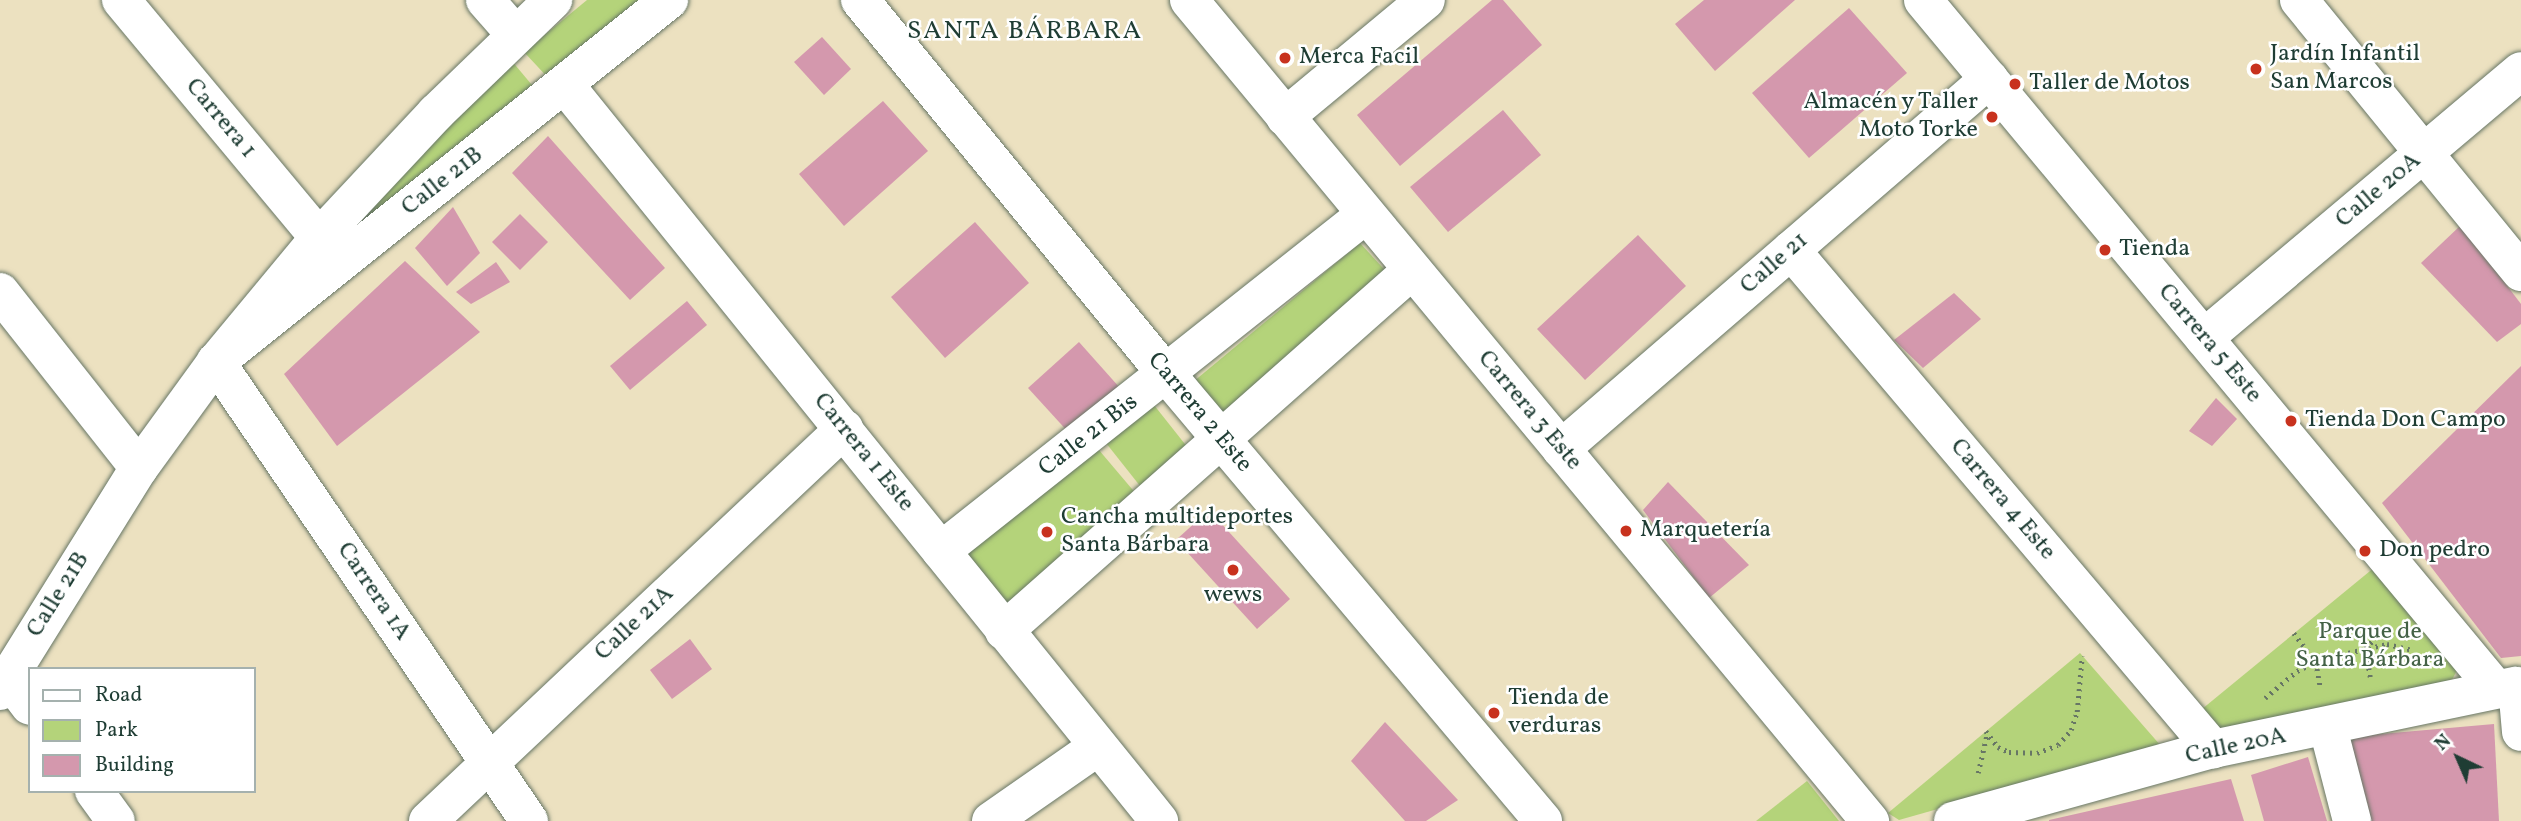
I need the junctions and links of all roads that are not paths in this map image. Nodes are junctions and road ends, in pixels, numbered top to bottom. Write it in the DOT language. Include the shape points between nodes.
graph roads {
  1 [pos="121,0"];
  2 [pos="485,0"];
  3 [pos="554,0"];
  4 [pos="669,0"];
  5 [pos="860,0"];
  6 [pos="1189,0"];
  7 [pos="1426,0"];
  8 [pos="1923,0"];
  9 [pos="2298,0"];
  10 [pos="514,33"];
  11 [pos="2521,72"];
  12 [pos="1989,79"];
  13 [pos="565,85"];
  14 [pos="1285,117"];
  15 [pos="2424,154"];
  16 [pos="1366,214"];
  17 [pos="319,238"];
  18 [pos="1791,250"];
  19 [pos="1412,270"];
  20 [pos="2521,272"];
  21 [pos="0,292"];
  22 [pos="2204,338"];
  23 [pos="216,362"];
  24 [pos="1168,376"];
  25 [pos="845,429"];
  26 [pos="1219,437"];
  27 [pos="1561,449"];
  28 [pos="139,468"];
  29 [pos="941,551"];
  30 [pos="1004,631"];
  31 [pos="2511,686"];
  32 [pos="12,691"];
  33 [pos="2328,728"];
  34 [pos="2521,732"];
  35 [pos="1096,748"];
  36 [pos="2213,749"];
  37 [pos="488,760"];
  38 [pos="95,793"];
  39 [pos="1959,820"];
  40 [pos="116,821"];
  41 [pos="428,821"];
  42 [pos="529,821"];
  43 [pos="991,821"];
  44 [pos="1159,821"];
  45 [pos="1543,821"];
  46 [pos="1870,821"];
  47 [pos="2352,821"];
  1 -- 17 [label="street, Carrera 1"];
  2 -- 10 [label="street"];
  3 -- 10 [label="street, Calle 21B"];
  4 -- 13 [label="street, Calle 21B"];
  5 -- 24 [label="street, Carrera 2 Este"];
  6 -- 14 [label="street, Carrera 3 Este"];
  7 -- 14 [label="street"];
  8 -- 12 [label="street, Carrera 5 Este"];
  9 -- 15 [label="street"];
  10 -- 17 [label="street, Calle 21B"];
  11 -- 15 [label="street, Calle 20A"];
  12 -- 18 [label="street, Calle 21"];
  12 -- 22 [label="street, Carrera 5 Este"];
  13 -- 23 [label="street, Calle 21B"];
  13 -- 25 [label="street, Carrera 1 Este"];
  14 -- 16 [label="street, Carrera 3 Este"];
  15 -- 20 [label="street"];
  15 -- 22 [label="street, Calle 20A"];
  16 -- 19 [label="street, Carrera 3 Este"];
  16 -- 24 [label="street, Calle 21 Bis"];
  17 -- 23 [label="street, Calle 21B"];
  18 -- 27 [label="street, Calle 21"];
  18 -- 36 [label="street, Carrera 4 Este"];
  19 -- 26 [label="street"];
  19 -- 27 [label="street, Carrera 3 Este"];
  21 -- 28 [label="street"];
  22 -- 31 [label="street, Carrera 5 Este"];
  23 -- 28 [label="street, Calle 21B"];
  23 -- 37 [label="street, Carrera 1A"];
  24 -- 26 [label="street, Carrera 2 Este"];
  24 -- 29 [label="street, Calle 21 Bis"];
  25 -- 29 [label="street, Carrera 1 Este"];
  25 -- 37 [label="street, Calle 21A"];
  26 -- 30 [label="street"];
  26 -- 45 [label="street, Carrera 2 Este"];
  27 -- 46 [label="street, Carrera 3 Este"];
  28 -- 32 [label="street, Calle 21B"];
  29 -- 30 [label="street, Carrera 1 Este"];
  30 -- 35 [label="street, Carrera 1 Este"];
  31 -- 33 [label="street, Calle 20A"];
  31 -- 34 [label="street"];
  33 -- 36 [label="street, Calle 20A"];
  33 -- 47 [label="street"];
  35 -- 43 [label="street"];
  35 -- 44 [label="street, Carrera 1 Este"];
  36 -- 39 [label="street, Calle 20A"];
  37 -- 41 [label="street, Calle 21A"];
  37 -- 42 [label="street, Carrera 1A"];
  38 -- 40 [label="street"];
}
